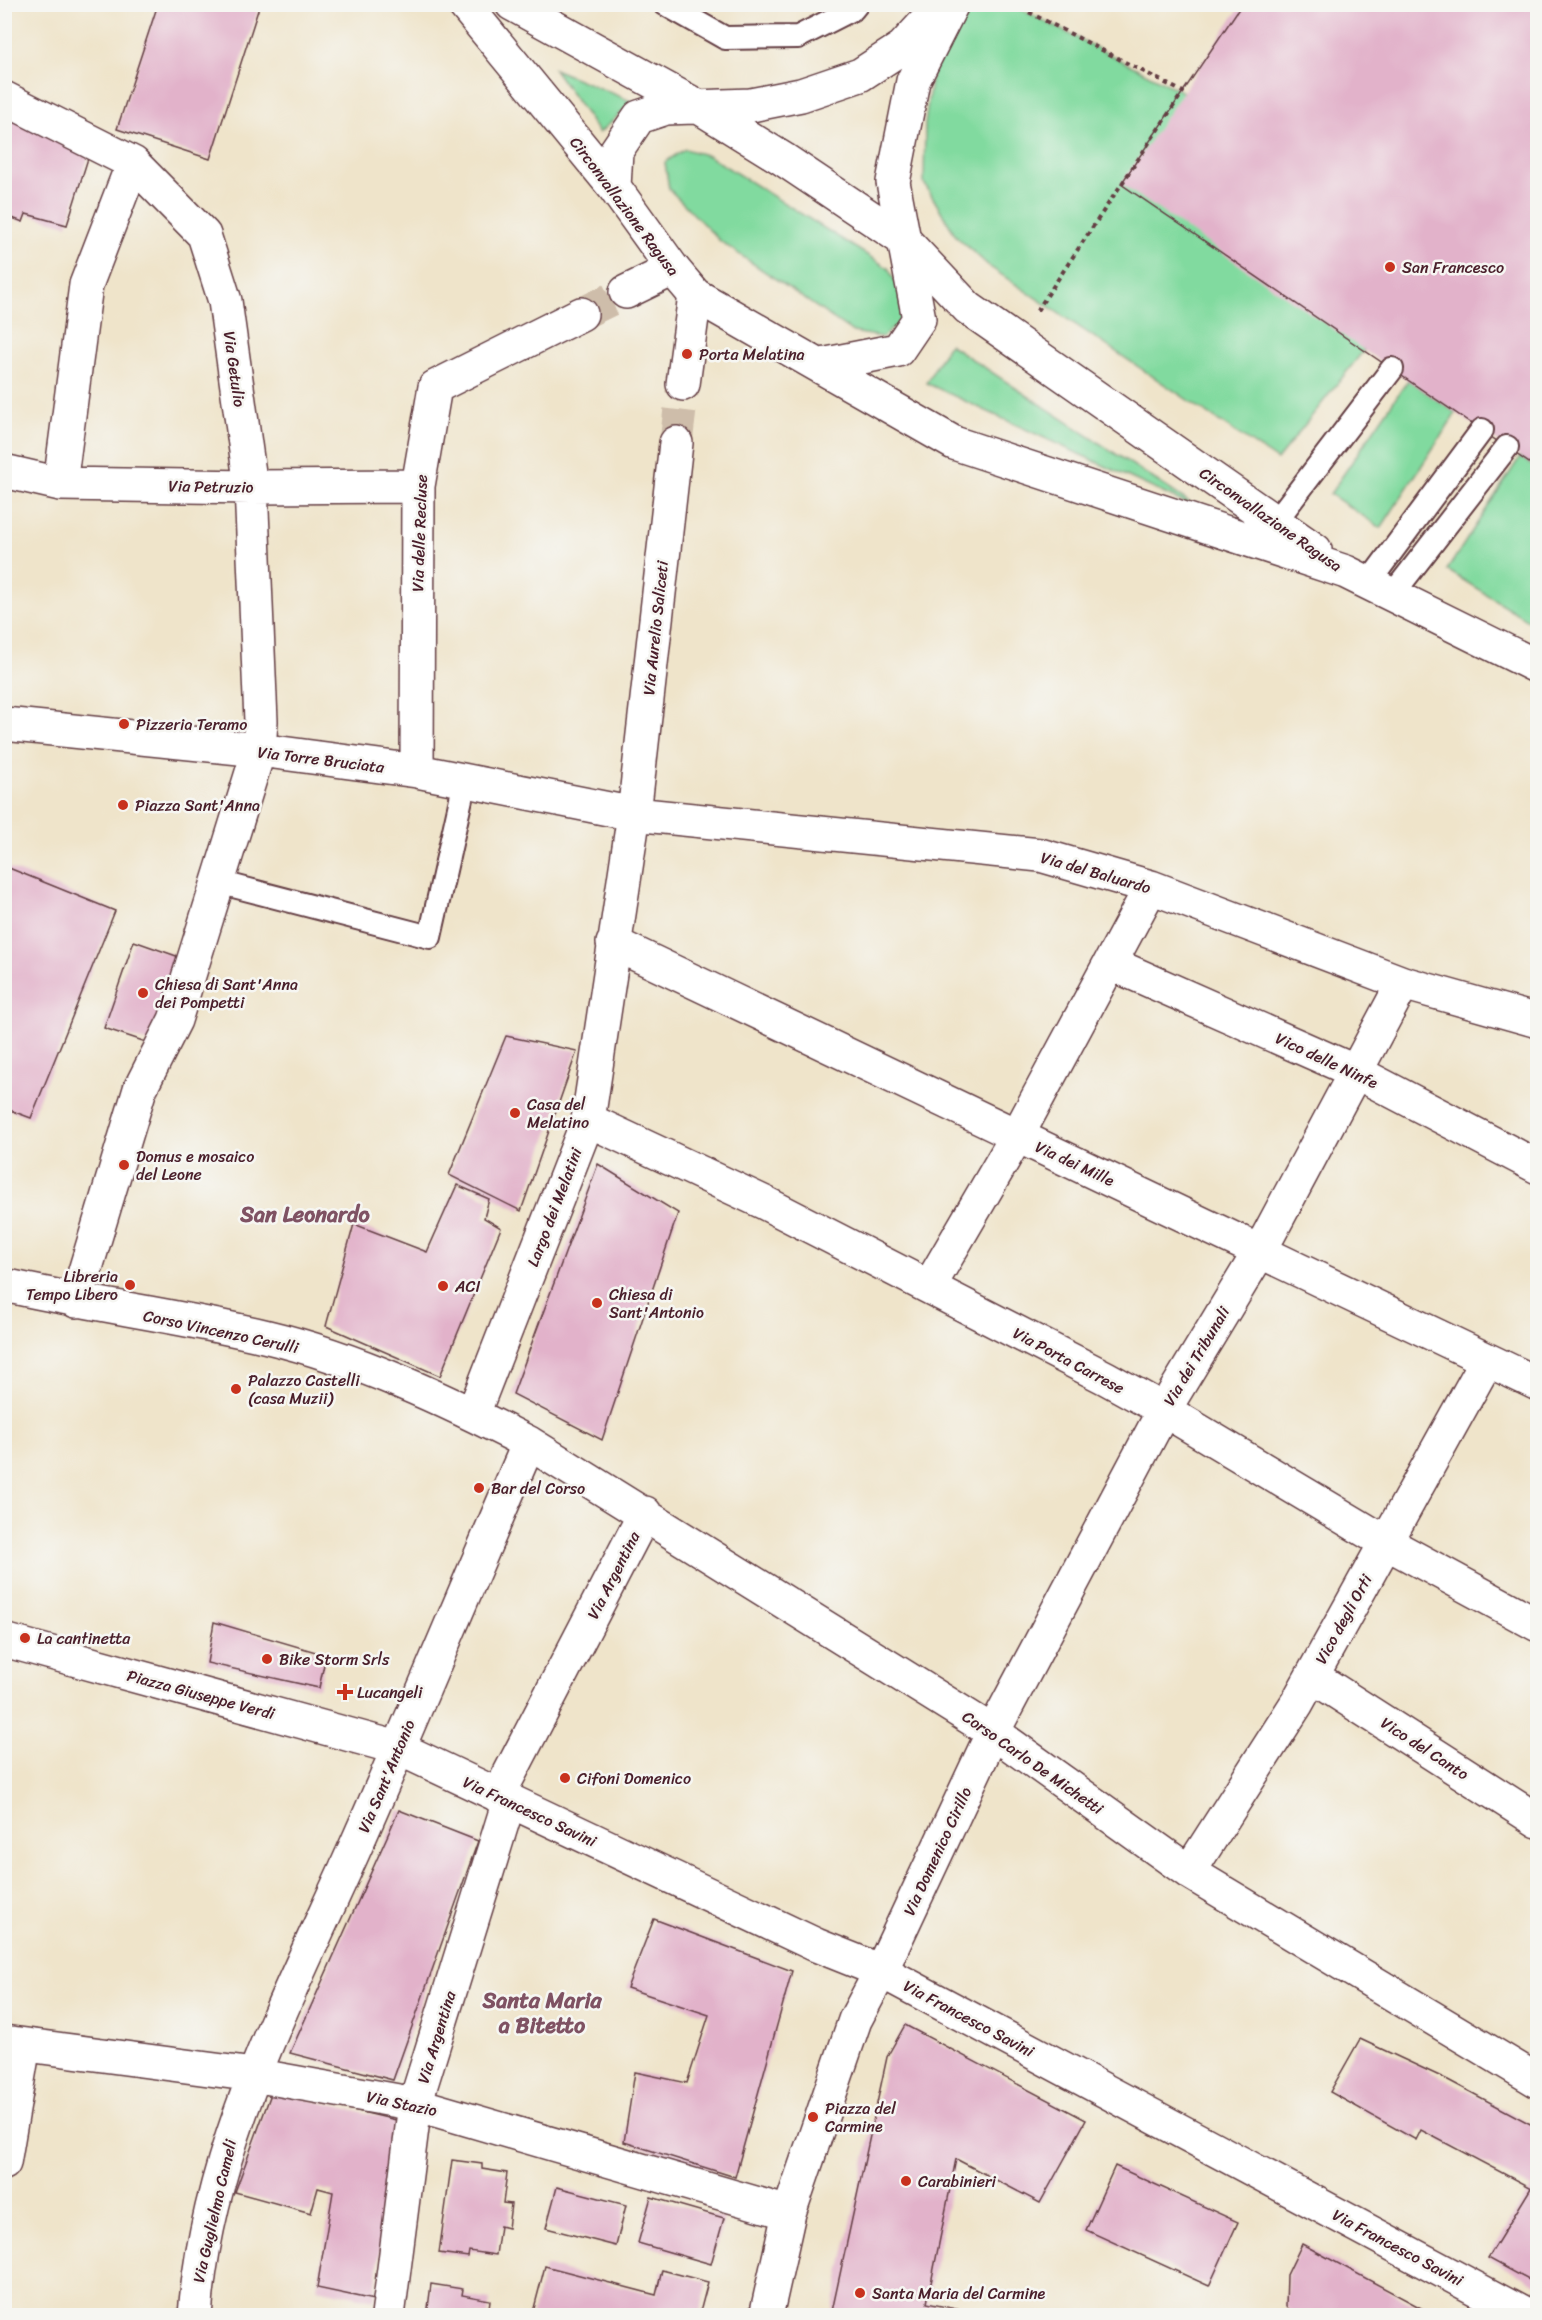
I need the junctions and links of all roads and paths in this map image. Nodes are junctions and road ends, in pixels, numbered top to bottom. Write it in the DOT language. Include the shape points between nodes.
graph roads {
  1 [pos="464,4"];
  2 [pos="512,4"];
  3 [pos="665,4"];
  4 [pos="857,4"];
  5 [pos="942,4"];
  6 [pos="952,4"];
  7 [pos="1013,4"];
  8 [pos="4,98"];
  9 [pos="699,107"];
  10 [pos="133,163"];
  11 [pos="614,187"];
  12 [pos="904,240"];
  13 [pos="673,269"];
  14 [pos="626,292"];
  15 [pos="695,295"];
  16 [pos="1036,313"];
  17 [pos="581,314"];
  18 [pos="822,365"];
  19 [pos="1392,369"];
  20 [pos="683,384"];
  21 [pos="1482,430"];
  22 [pos="676,443"];
  23 [pos="1507,447"];
  24 [pos="4,471"];
  25 [pos="60,484"];
  26 [pos="418,486"];
  27 [pos="251,487"];
  28 [pos="1275,522"];
  29 [pos="1369,583"];
  30 [pos="1538,667"];
  31 [pos="4,724"];
  32 [pos="259,750"];
  33 [pos="417,771"];
  34 [pos="465,781"];
  35 [pos="634,814"];
  36 [pos="218,882"];
  37 [pos="1151,887"];
  38 [pos="613,943"];
  39 [pos="1112,964"];
  40 [pos="1403,983"];
  41 [pos="1538,1021"];
  42 [pos="1354,1071"];
  43 [pos="588,1120"];
  44 [pos="1017,1136"];
  45 [pos="1538,1167"];
  46 [pos="1260,1251"];
  47 [pos="4,1285"];
  48 [pos="928,1287"];
  49 [pos="76,1301"];
  50 [pos="1487,1360"];
  51 [pos="1538,1384"];
  52 [pos="1164,1410"];
  53 [pos="473,1414"];
  54 [pos="529,1443"];
  55 [pos="645,1514"];
  56 [pos="1385,1542"];
  57 [pos="1538,1625"];
  58 [pos="4,1640"];
  59 [pos="1312,1676"];
  60 [pos="993,1732"];
  61 [pos="398,1748"];
  62 [pos="503,1798"];
  63 [pos="1538,1821"];
  64 [pos="1189,1872"];
  65 [pos="882,1971"];
  66 [pos="14,2043"];
  67 [pos="254,2075"];
  68 [pos="1538,2081"];
  69 [pos="415,2103"];
  70 [pos="4,2163"];
  71 [pos="789,2213"];
  72 [pos="195,2316"];
  73 [pos="388,2316"];
  74 [pos="766,2316"];
  75 [pos="1527,2316"];
  1 -- 11 [label="street, Circonvallazione Ragusa"];
  2 -- 9 [label="street"];
  3 -- 4 [label="lane" via="725,38 798,38"];
  5 -- 9 [label="street" via="903,47 860,75 801,95 761,103"];
  6 -- 12 [label="street" via="913,81 893,182"];
  7 -- 16 [label="path" via="1183,92"];
  8 -- 10 [label="street, Via Getulio"];
  9 -- 11 [label="street" via="666,108 639,117 616,151"];
  9 -- 12 [label="street, Circonvallazione Ragusa"];
  10 -- 25 [label="street" via="86,285"];
  10 -- 27 [label="street, Via Getulio" via="204,235 225,301"];
  11 -- 13 [label="street, Circonvallazione Ragusa"];
  12 -- 18 [label="street" via="919,319 898,350"];
  12 -- 28 [label="street, Circonvallazione Ragusa" via="968,308"];
  13 -- 14 [label="street"];
  13 -- 15 [label="street, Circonvallazione Ragusa"];
  15 -- 18 [label="street, Circonvallazione Ragusa"];
  15 -- 20 [label="street"];
  17 -- 26 [label="street, Via delle Recluse" via="435,387"];
  18 -- 29 [label="street, Circonvallazione Ragusa" via="954,443"];
  19 -- 28 [label="lane"];
  21 -- 29 [label="lane"];
  22 -- 35 [label="street, Via Aurelio Saliceti"];
  23 -- 29 [label="lane"];
  24 -- 25 [label="street, Via Petruzio"];
  25 -- 27 [label="street, Via Petruzio"];
  26 -- 27 [label="street, Via Petruzio"];
  26 -- 33 [label="street, Via delle Recluse"];
  27 -- 32 [label="street, Via Getulio"];
  28 -- 29 [label="street, Circonvallazione Ragusa"];
  29 -- 30 [label="street"];
  31 -- 32 [label="street, Via Torre Bruciata"];
  32 -- 33 [label="street, Via Torre Bruciata"];
  32 -- 36 [label="street, Via Getulio"];
  33 -- 34 [label="street, Via Torre Bruciata"];
  34 -- 35 [label="street, Via Torre Bruciata"];
  34 -- 36 [label="lane" via="430,937"];
  35 -- 37 [label="street, Via del Baluardo" via="1040,855"];
  35 -- 38 [label="street, Largo dei Melatini"];
  36 -- 49 [label="street, Via Getulio" via="175,1020 140,1089"];
  37 -- 39 [label="street"];
  37 -- 40 [label="street, Via del Baluardo"];
  38 -- 43 [label="street, Largo dei Melatini"];
  38 -- 44 [label="street, Via dei Mille"];
  39 -- 42 [label="street, Vico delle Ninfe"];
  39 -- 44 [label="street"];
  40 -- 41 [label="street, Via del Baluardo"];
  40 -- 42 [label="street, Via dei Tribunali"];
  42 -- 45 [label="street, Vico delle Ninfe"];
  42 -- 46 [label="street, Via dei Tribunali"];
  43 -- 48 [label="street, Via Porta Carrese" via="765,1203"];
  43 -- 53 [label="street, Largo dei Melatini"];
  44 -- 46 [label="street, Via dei Mille"];
  44 -- 48 [label="street"];
  46 -- 50 [label="street, Via dei Mille"];
  46 -- 52 [label="street, Via dei Tribunali"];
  47 -- 49 [label="street, Corso Vincenzo Cerulli"];
  48 -- 52 [label="street, Via Porta Carrese"];
  49 -- 53 [label="street, Corso Vincenzo Cerulli" via="268,1337 340,1359"];
  50 -- 51 [label="street, Via dei Mille"];
  50 -- 56 [label="street, Vico degli Orti"];
  52 -- 56 [label="street, Via Porta Carrese"];
  52 -- 60 [label="street, Via dei Tribunali"];
  53 -- 54 [label="street, Corso Vincenzo Cerulli"];
  54 -- 55 [label="street, Corso Carlo De Michetti"];
  54 -- 61 [label="street, Via Sant'Antonio"];
  55 -- 60 [label="street, Corso Carlo De Michetti"];
  55 -- 62 [label="street, Via Argentina"];
  56 -- 57 [label="street, Via Porta Carrese"];
  56 -- 59 [label="street, Vico degli Orti"];
  58 -- 61 [label="street, Piazza Giuseppe Verdi"];
  59 -- 63 [label="street, Vico del Canto"];
  59 -- 64 [label="street, Vico degli Orti"];
  60 -- 64 [label="street, Corso Carlo De Michetti"];
  60 -- 65 [label="street, Via Domenico Cirillo"];
  61 -- 62 [label="street, Via Francesco Savini"];
  61 -- 67 [label="street, Via Sant'Antonio"];
  62 -- 65 [label="street, Via Francesco Savini" via="816,1945"];
  62 -- 69 [label="street, Via Argentina"];
  64 -- 68 [label="street, Corso Carlo De Michetti"];
  65 -- 71 [label="street, Via Domenico Cirillo" via="855,2020"];
  65 -- 75 [label="street, Via Francesco Savini"];
  66 -- 67 [label="street, Via Stazio"];
  66 -- 70 [label="street"];
  67 -- 69 [label="street, Via Stazio"];
  67 -- 72 [label="street, Via Guglielmo Cameli" via="226,2149 197,2286"];
  69 -- 71 [label="street, Via Stazio"];
  69 -- 73 [label="street, Via Argentina"];
  71 -- 74 [label="street, Via Domenico Cirillo"];
}
